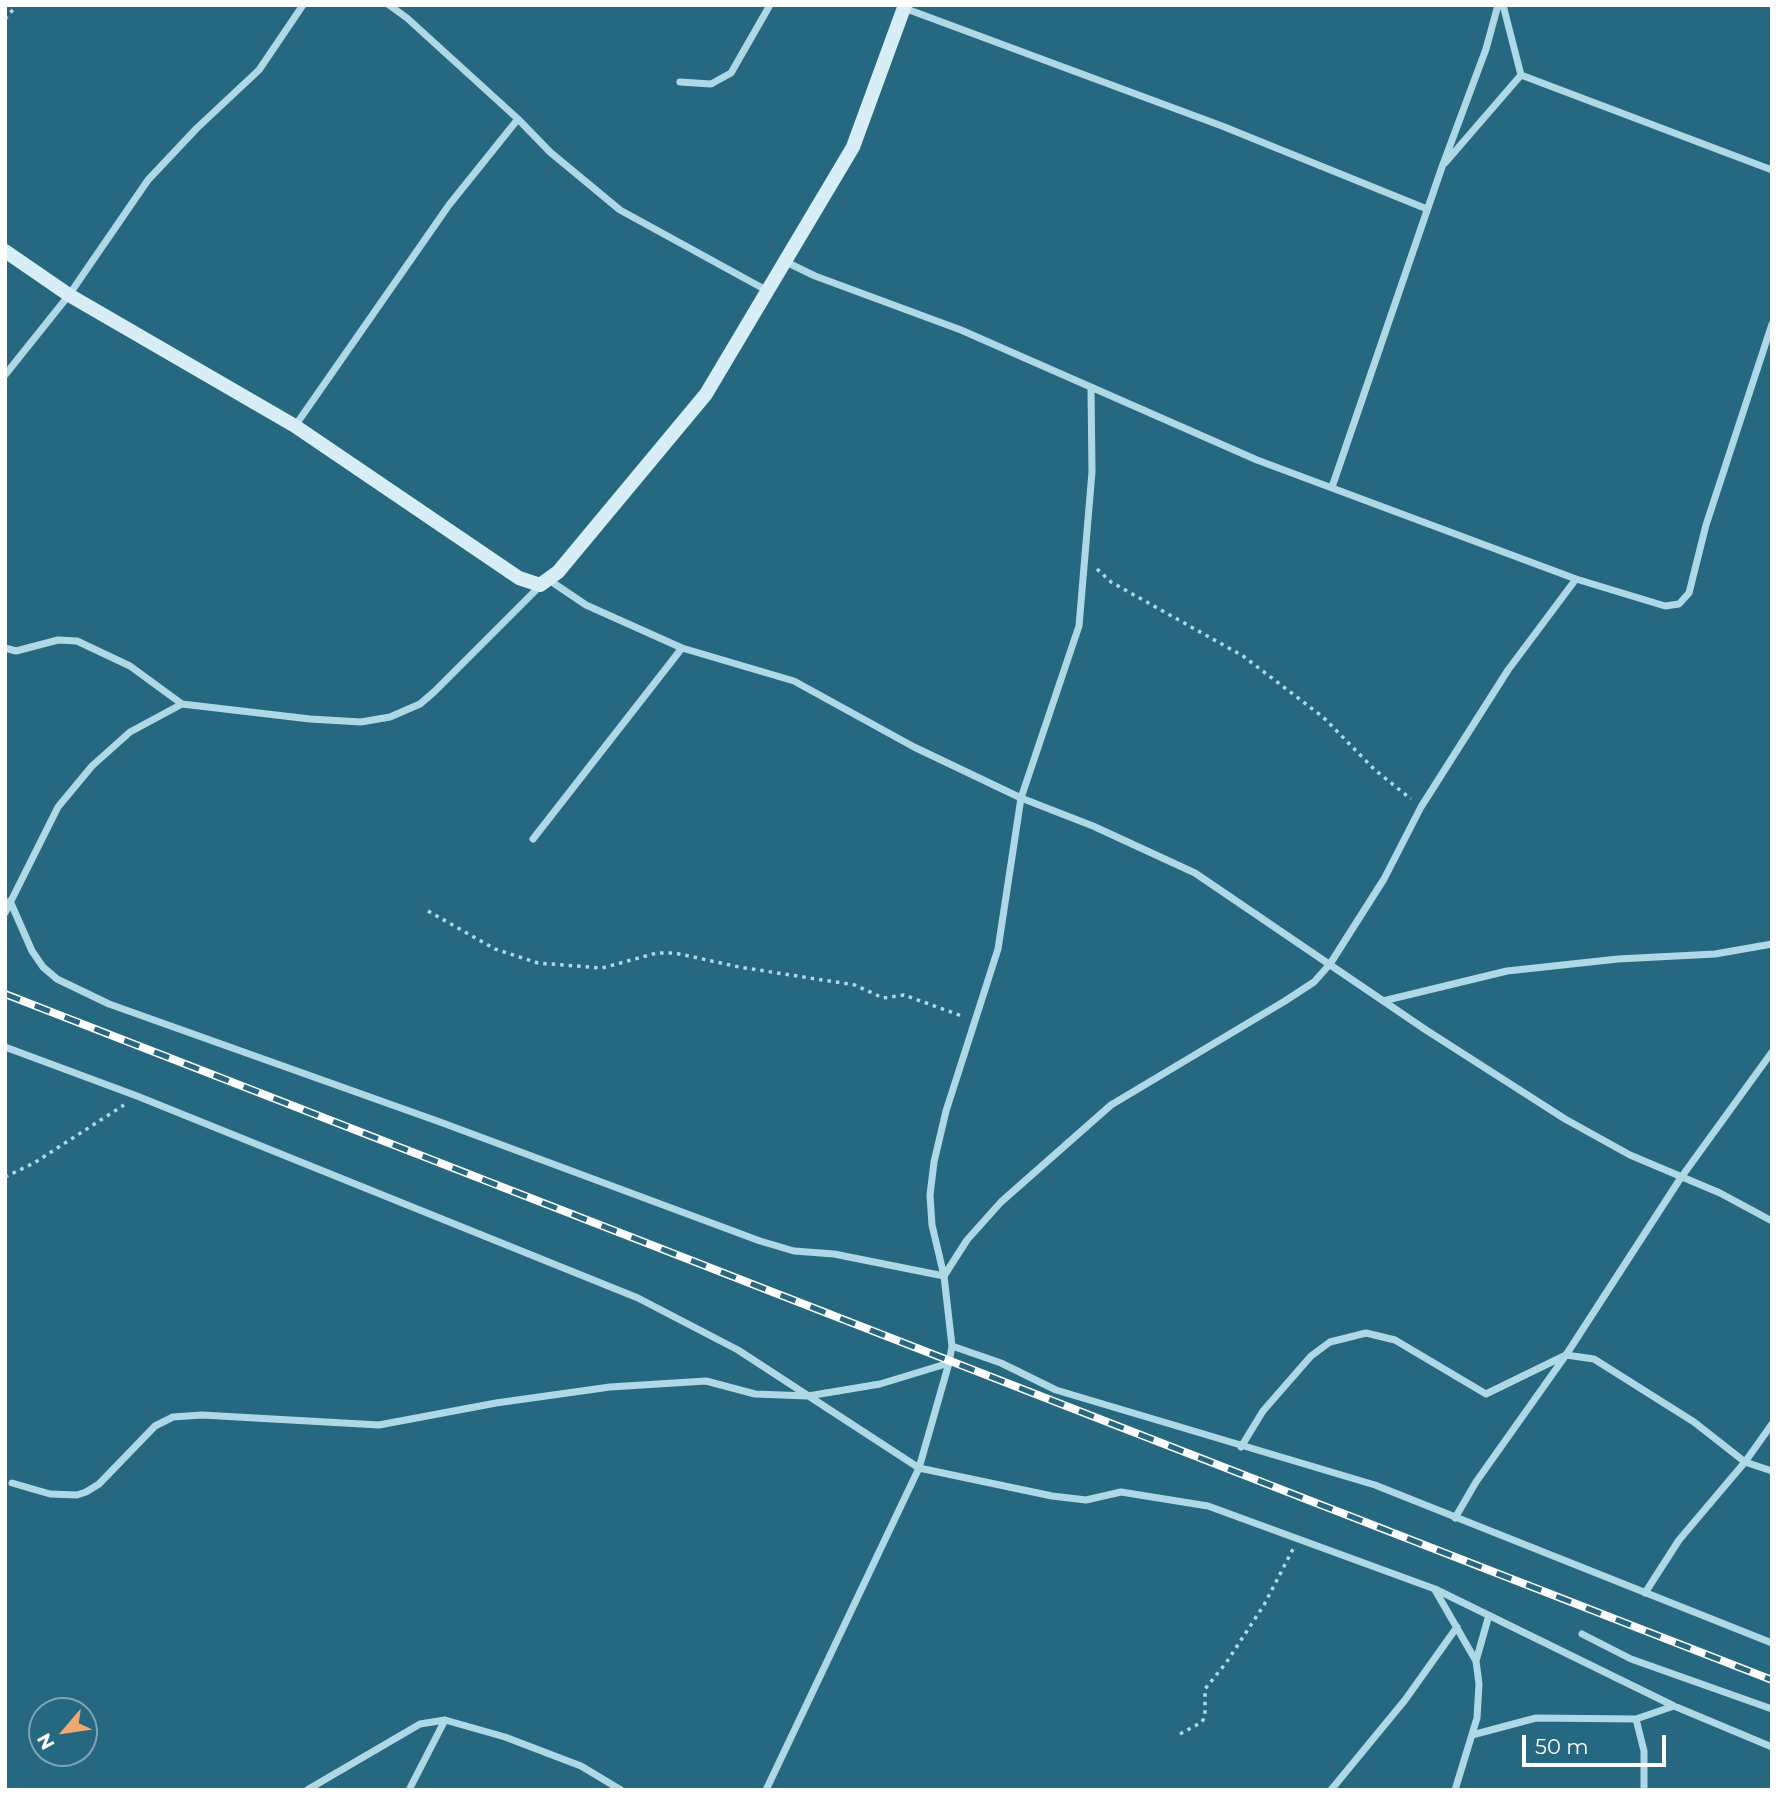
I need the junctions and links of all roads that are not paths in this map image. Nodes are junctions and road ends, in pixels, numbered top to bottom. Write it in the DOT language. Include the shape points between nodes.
graph roads {
  1 [pos="303,5"];
  2 [pos="389,5"];
  3 [pos="770,5"];
  4 [pos="1500,5"];
  5 [pos="905,7"];
  6 [pos="1521,75"];
  7 [pos="680,82"];
  8 [pos="518,119"];
  9 [pos="1442,167"];
  10 [pos="1772,170"];
  11 [pos="1427,209"];
  12 [pos="5,251"];
  13 [pos="784,261"];
  14 [pos="766,289"];
  15 [pos="69,295"];
  16 [pos="1772,324"];
  17 [pos="5,375"];
  18 [pos="1091,388"];
  19 [pos="295,426"];
  20 [pos="1332,487"];
  21 [pos="1576,579"];
  22 [pos="545,583"];
  23 [pos="5,648"];
  24 [pos="682,648"];
  25 [pos="182,704"];
  26 [pos="1021,798"];
  27 [pos="533,839"];
  28 [pos="10,901"];
  29 [pos="5,913"];
  30 [pos="1772,944"];
  31 [pos="1331,964"];
  32 [pos="1383,1001"];
  33 [pos="5,1047"];
  34 [pos="1772,1052"];
  35 [pos="1680,1179"];
  36 [pos="1772,1221"];
  37 [pos="944,1276"];
  38 [pos="952,1346"];
  39 [pos="1566,1355"];
  40 [pos="949,1363"];
  41 [pos="808,1396"];
  42 [pos="1772,1424"];
  43 [pos="1241,1447"];
  44 [pos="1745,1462"];
  45 [pos="919,1468"];
  46 [pos="1772,1471"];
  47 [pos="12,1483"];
  48 [pos="1455,1518"];
  49 [pos="1435,1589"];
  50 [pos="1645,1593"];
  51 [pos="1489,1615"];
  52 [pos="1457,1627"];
  53 [pos="1582,1634"];
  54 [pos="1772,1643"];
  55 [pos="1476,1661"];
  56 [pos="1674,1706"];
  57 [pos="1772,1709"];
  58 [pos="1636,1719"];
  59 [pos="446,1720"];
  60 [pos="1472,1735"];
  61 [pos="1772,1747"];
  62 [pos="307,1790"];
  63 [pos="409,1790"];
  64 [pos="621,1790"];
  65 [pos="766,1790"];
  66 [pos="1331,1790"];
  67 [pos="1455,1790"];
  68 [pos="1644,1790"];
  1 -- 15 [label="street" via="258,70 148,180"];
  2 -- 8 [label="street"];
  3 -- 7 [label="street" via="731,73 711,84"];
  4 -- 6 [label="street"];
  4 -- 9 [label="street"];
  5 -- 11 [label="street"];
  5 -- 13 [label="street" via="853,147"];
  6 -- 9 [label="street"];
  6 -- 10 [label="street"];
  8 -- 14 [label="street" via="620,210"];
  8 -- 19 [label="street" via="449,205"];
  9 -- 11 [label="street"];
  11 -- 20 [label="street"];
  12 -- 15 [label="street"];
  13 -- 14 [label="street"];
  13 -- 18 [label="street" via="961,330"];
  14 -- 22 [label="street" via="706,394"];
  15 -- 17 [label="street"];
  15 -- 19 [label="street"];
  16 -- 21 [label="street" via="1706,525 1689,593 1679,604 1665,606"];
  18 -- 20 [label="street" via="1257,460"];
  18 -- 26 [label="street" via="1092,472 1079,626"];
  19 -- 22 [label="street" via="519,578"];
  20 -- 21 [label="street"];
  21 -- 31 [label="street" via="1508,670 1421,807 1384,879"];
  22 -- 24 [label="street"];
  22 -- 25 [label="street" via="434,692 420,704 390,716 361,722"];
  23 -- 25 [label="street" via="16,651 58,640 77,641 130,666"];
  24 -- 26 [label="street" via="794,681 914,747"];
  24 -- 27 [label="street"];
  25 -- 28 [label="street" via="130,732 92,766 58,807"];
  26 -- 31 [label="street" via="1195,873"];
  26 -- 37 [label="street" via="998,949 934,1162 932,1225"];
  28 -- 29 [label="street"];
  28 -- 37 [label="street" via="43,967 57,979 109,1004 760,1241"];
  30 -- 32 [label="street" via="1714,954 1507,971"];
  31 -- 32 [label="street"];
  31 -- 37 [label="street" via="1285,1001 1111,1105 1001,1202 967,1240"];
  32 -- 35 [label="street" via="1565,1119"];
  33 -- 41 [label="street" via="638,1298 738,1350"];
  34 -- 35 [label="street"];
  35 -- 36 [label="street"];
  35 -- 39 [label="street"];
  37 -- 38 [label="street"];
  38 -- 40 [label="street"];
  38 -- 43 [label="street" via="1056,1390"];
  39 -- 43 [label="street" via="1486,1394 1395,1339 1366,1333 1330,1342 1311,1356 1263,1411"];
  39 -- 44 [label="street" via="1594,1359 1615,1370 1695,1422"];
  39 -- 48 [label="street"];
  40 -- 41 [label="street" via="880,1384"];
  40 -- 45 [label="street"];
  41 -- 45 [label="street"];
  41 -- 47 [label="street" via="755,1394 705,1381 610,1387 379,1425 173,1417 155,1426 86,1492 50,1494"];
  42 -- 44 [label="street"];
  43 -- 48 [label="street" via="1376,1485"];
  44 -- 46 [label="street"];
  44 -- 50 [label="street" via="1679,1540"];
  45 -- 49 [label="street" via="1074,1499 1121,1492 1208,1506"];
  45 -- 65 [label="street"];
  48 -- 50 [label="street"];
  49 -- 51 [label="street"];
  49 -- 52 [label="street"];
  50 -- 54 [label="street"];
  51 -- 55 [label="street"];
  51 -- 56 [label="street"];
  52 -- 55 [label="street"];
  52 -- 66 [label="street" via="1405,1700"];
  53 -- 57 [label="street" via="1631,1658"];
  55 -- 60 [label="street" via="1479,1684"];
  56 -- 58 [label="street"];
  56 -- 61 [label="street"];
  58 -- 60 [label="street" via="1536,1718"];
  58 -- 68 [label="street" via="1644,1751"];
  59 -- 62 [label="street" via="420,1724"];
  59 -- 63 [label="street"];
  59 -- 64 [label="street" via="581,1766"];
  60 -- 67 [label="street"];
}
